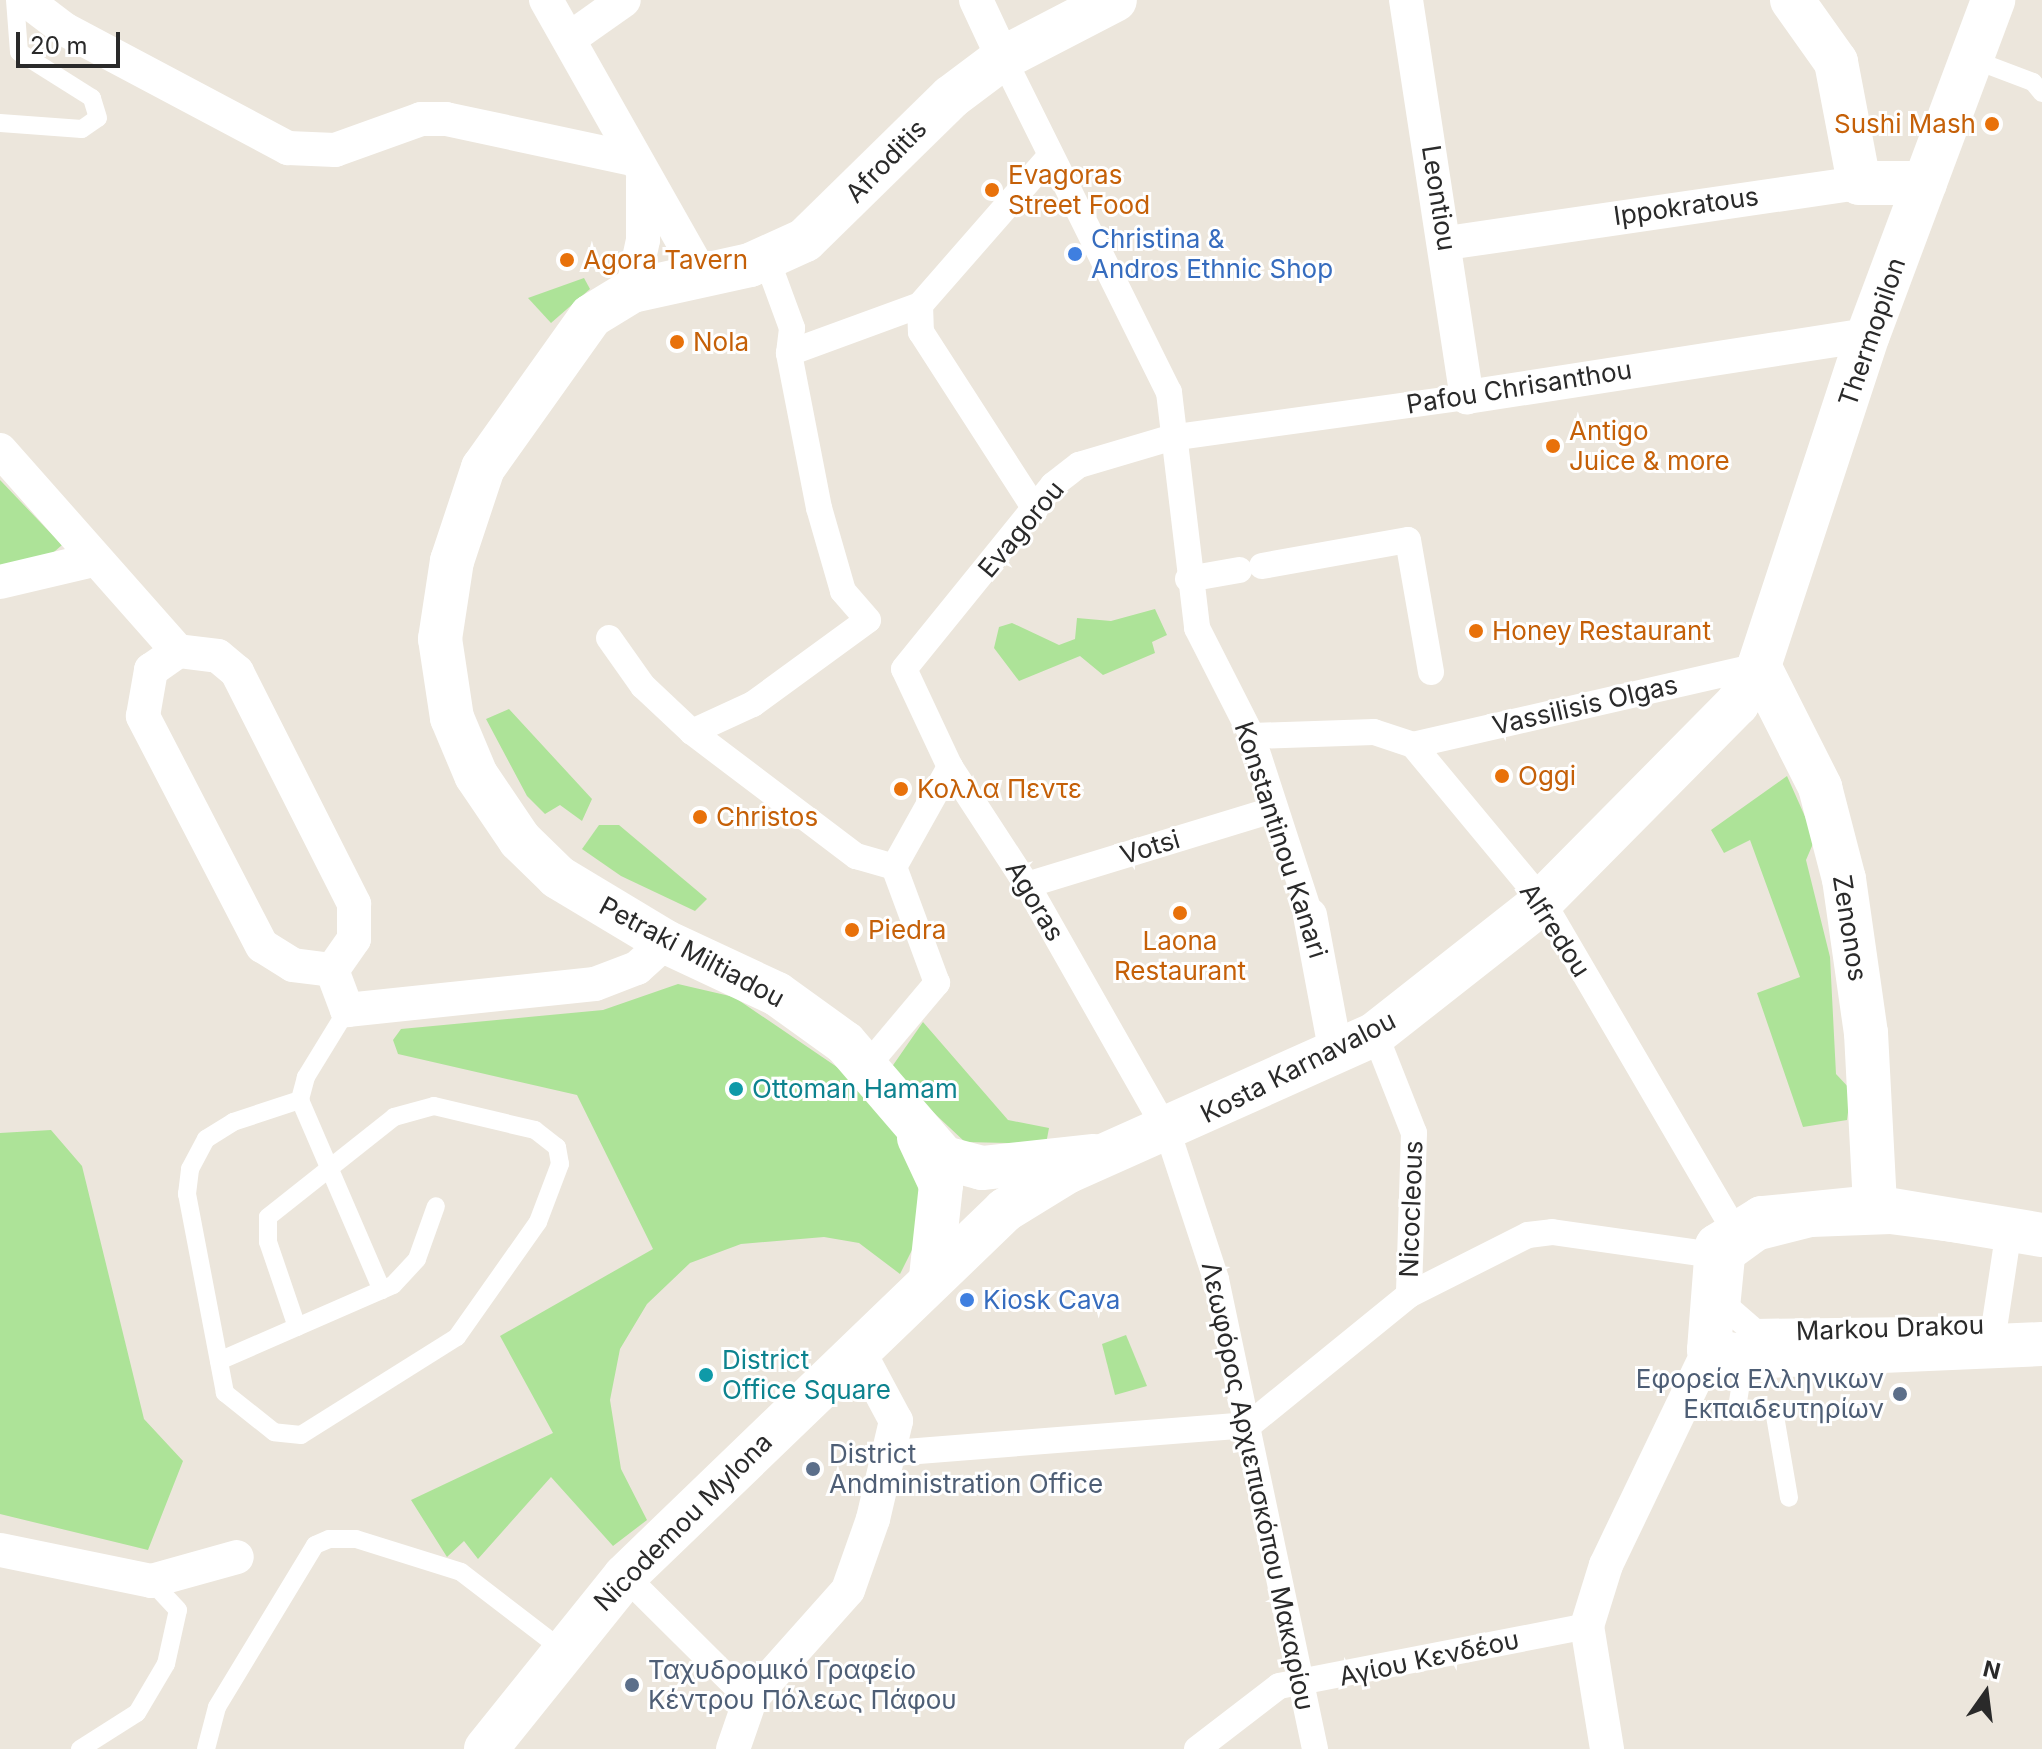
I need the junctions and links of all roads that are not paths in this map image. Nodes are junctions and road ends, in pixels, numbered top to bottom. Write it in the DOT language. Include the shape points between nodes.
graph roads {
  1 [pos="15,0"];
  2 [pos="26,0"];
  3 [pos="546,0"];
  4 [pos="624,0"];
  5 [pos="976,0"];
  6 [pos="1115,0"];
  7 [pos="1406,0"];
  8 [pos="1792,0"];
  9 [pos="1993,0"];
  10 [pos="569,39"];
  11 [pos="1003,58"];
  12 [pos="1972,59"];
  13 [pos="2042,93"];
  14 [pos="0,123"];
  15 [pos="1048,159"];
  16 [pos="637,169"];
  17 [pos="1859,183"];
  18 [pos="1925,183"];
  19 [pos="1447,243"];
  20 [pos="767,260"];
  21 [pos="703,278"];
  22 [pos="632,291"];
  23 [pos="920,305"];
  24 [pos="1868,335"];
  25 [pos="789,353"];
  26 [pos="1467,397"];
  27 [pos="1170,438"];
  28 [pos="0,450"];
  29 [pos="1035,509"];
  30 [pos="93,560"];
  31 [pos="1188,579"];
  32 [pos="0,582"];
  33 [pos="609,638"];
  34 [pos="178,651"];
  35 [pos="1759,666"];
  36 [pos="904,669"];
  37 [pos="1431,672"];
  38 [pos="692,732"];
  39 [pos="1252,736"];
  40 [pos="1413,745"];
  41 [pos="950,767"];
  42 [pos="1273,810"];
  43 [pos="894,867"];
  44 [pos="1027,885"];
  45 [pos="1541,899"];
  46 [pos="1310,915"];
  47 [pos="666,942"];
  48 [pos="332,970"];
  49 [pos="347,1010"];
  50 [pos="1375,1034"];
  51 [pos="1335,1048"];
  52 [pos="867,1066"];
  53 [pos="300,1100"];
  54 [pos="915,1132"];
  55 [pos="1168,1133"];
  56 [pos="1113,1151"];
  57 [pos="330,1172"];
  58 [pos="436,1206"];
  59 [pos="1875,1207"];
  60 [pos="2042,1235"];
  61 [pos="1724,1242"];
  62 [pos="931,1277"];
  63 [pos="382,1290"];
  64 [pos="1409,1295"];
  65 [pos="297,1327"];
  66 [pos="2042,1344"];
  67 [pos="1736,1347"];
  68 [pos="858,1350"];
  69 [pos="219,1361"];
  70 [pos="1249,1425"];
  71 [pos="893,1453"];
  72 [pos="1789,1498"];
  73 [pos="0,1550"];
  74 [pos="237,1557"];
  75 [pos="625,1576"];
  76 [pos="151,1581"];
  77 [pos="1587,1626"];
  78 [pos="560,1648"];
  79 [pos="1302,1686"];
  80 [pos="750,1700"];
  81 [pos="82,1748"];
  82 [pos="206,1749"];
  83 [pos="486,1749"];
  84 [pos="733,1749"];
  85 [pos="1197,1749"];
  86 [pos="1315,1749"];
  87 [pos="1607,1749"];
  1 -- 14 [label="lane" via="19,52 100,107 98,118 82,129"];
  2 -- 16 [label="street" via="64,29 288,148 335,150 421,119 446,119"];
  3 -- 10 [label="street"];
  4 -- 10 [label="street"];
  5 -- 11 [label="street"];
  6 -- 11 [label="street, Afroditis"];
  7 -- 19 [label="street, Leontiou"];
  8 -- 17 [label="street" via="1836,62"];
  9 -- 12 [label="street, Thermopilon"];
  10 -- 16 [label="street"];
  11 -- 15 [label="street, Konstantinou Kanari"];
  11 -- 20 [label="street, Afroditis" via="929,117 815,232"];
  12 -- 13 [label="lane" via="2033,82"];
  12 -- 18 [label="street, Thermopilon"];
  15 -- 23 [label="street"];
  15 -- 27 [label="street, Konstantinou Kanari" via="1169,392"];
  16 -- 21 [label="street"];
  16 -- 22 [label="street" via="643,240"];
  17 -- 18 [label="street, Ippokratous"];
  17 -- 19 [label="street, Ippokratous"];
  18 -- 24 [label="street, Thermopilon"];
  19 -- 26 [label="street, Leontiou"];
  20 -- 21 [label="street, Petraki Miltiadou"];
  20 -- 25 [label="street" via="792,328"];
  21 -- 22 [label="street, Petraki Miltiadou"];
  22 -- 47 [label="street, Petraki Miltiadou" via="573,334 483,468 452,561 440,652 464,749 520,840 558,877"];
  23 -- 25 [label="street"];
  23 -- 29 [label="street" via="921,332"];
  24 -- 26 [label="street, Pafou Chrisanthou"];
  24 -- 35 [label="street, Thermopilon"];
  25 -- 38 [label="street" via="843,591 868,620 753,704"];
  26 -- 27 [label="street, Pafou Chrisanthou"];
  27 -- 29 [label="street, Evagorou" via="1079,465"];
  27 -- 31 [label="street, Konstantinou Kanari"];
  28 -- 30 [label="street"];
  29 -- 36 [label="street, Evagorou"];
  30 -- 32 [label="street"];
  30 -- 34 [label="street"];
  31 -- 37 [label="street" via="1408,540"];
  31 -- 39 [label="street, Konstantinou Kanari" via="1197,628"];
  33 -- 38 [label="street" via="643,686"];
  34 -- 48 [label="street" via="218,656 237,672 354,904 354,939"];
  34 -- 48 [label="street" via="151,670 143,716 262,946 293,965"];
  35 -- 40 [label="street, Vassilisis Olgas"];
  35 -- 45 [label="street, Kosta Karnavalou" via="1737,704"];
  35 -- 59 [label="street, Zenonos" via="1820,787 1844,879 1866,1033"];
  36 -- 41 [label="street, Agoras"];
  38 -- 43 [label="street" via="856,856"];
  39 -- 40 [label="street" via="1374,732"];
  39 -- 42 [label="street, Konstantinou Kanari"];
  40 -- 45 [label="street, Alfredou"];
  41 -- 43 [label="street"];
  41 -- 44 [label="street, Agoras"];
  42 -- 44 [label="street, Votsi"];
  42 -- 46 [label="street, Konstantinou Kanari"];
  43 -- 52 [label="street" via="937,983"];
  44 -- 55 [label="street, Agoras"];
  45 -- 50 [label="street, Kosta Karnavalou" via="1464,970"];
  45 -- 61 [label="street, Alfredou"];
  46 -- 51 [label="street, Konstantinou Kanari"];
  47 -- 49 [label="street" via="637,968 595,984"];
  47 -- 52 [label="street, Petraki Miltiadou" via="777,994"];
  48 -- 49 [label="street"];
  49 -- 53 [label="lane" via="306,1077"];
  50 -- 51 [label="street, Kosta Karnavalou"];
  50 -- 64 [label="street, Nicocleous" via="1414,1133"];
  51 -- 55 [label="street, Kosta Karnavalou"];
  52 -- 54 [label="street, Petraki Miltiadou"];
  53 -- 57 [label="lane"];
  53 -- 69 [label="lane" via="218,1129 190,1169 187,1194"];
  54 -- 56 [label="street, Petraki Miltiadou" via="944,1158 968,1167 1049,1166"];
  54 -- 62 [label="street" via="941,1185"];
  55 -- 56 [label="street, Kosta Karnavalou"];
  55 -- 70 [label="street, Λεωφόρος Αρχιεπισκόπου Μακαρίου" via="1216,1279"];
  56 -- 62 [label="street, Kosta Karnavalou" via="1005,1210"];
  57 -- 63 [label="lane"];
  57 -- 65 [label="lane" via="268,1217 268,1242"];
  57 -- 69 [label="lane" via="418,1105 535,1130 559,1155 538,1222 457,1337 301,1435 274,1432 235,1408"];
  58 -- 63 [label="lane" via="417,1259"];
  59 -- 60 [label="street"];
  59 -- 61 [label="street" via="1793,1213"];
  61 -- 64 [label="street" via="1540,1234"];
  61 -- 67 [label="street"];
  62 -- 68 [label="street, Nicodemou Mylona"];
  63 -- 65 [label="lane"];
  64 -- 70 [label="street"];
  65 -- 69 [label="lane"];
  66 -- 67 [label="street"];
  67 -- 67 [label="street, Markou Drakou" via="1994,1329 2008,1236 1891,1221 1811,1224 1760,1237 1732,1257 1727,1308"];
  67 -- 72 [label="lane" via="1737,1408 1774,1410"];
  67 -- 77 [label="street" via="1606,1565"];
  68 -- 71 [label="street" via="896,1421"];
  68 -- 75 [label="street, Nicodemou Mylona"];
  70 -- 71 [label="street"];
  70 -- 79 [label="street, Λεωφόρος Αρχιεπισκόπου Μακαρίου"];
  71 -- 80 [label="street" via="848,1590"];
  73 -- 76 [label="street"];
  74 -- 76 [label="street"];
  75 -- 78 [label="street, Nicodemou Mylona"];
  75 -- 80 [label="street"];
  76 -- 81 [label="lane" via="178,1610 176,1640 137,1713"];
  77 -- 79 [label="street, Αγίου Κενδέου"];
  77 -- 87 [label="street"];
  78 -- 82 [label="lane" via="461,1572 356,1539 329,1539 315,1545 217,1707"];
  78 -- 83 [label="street, Nicodemou Mylona"];
  79 -- 85 [label="street, Αγίου Κενδέου" via="1279,1686"];
  79 -- 86 [label="street, Λεωφόρος Αρχιεπισκόπου Μακαρίου"];
  80 -- 84 [label="street"];
}
